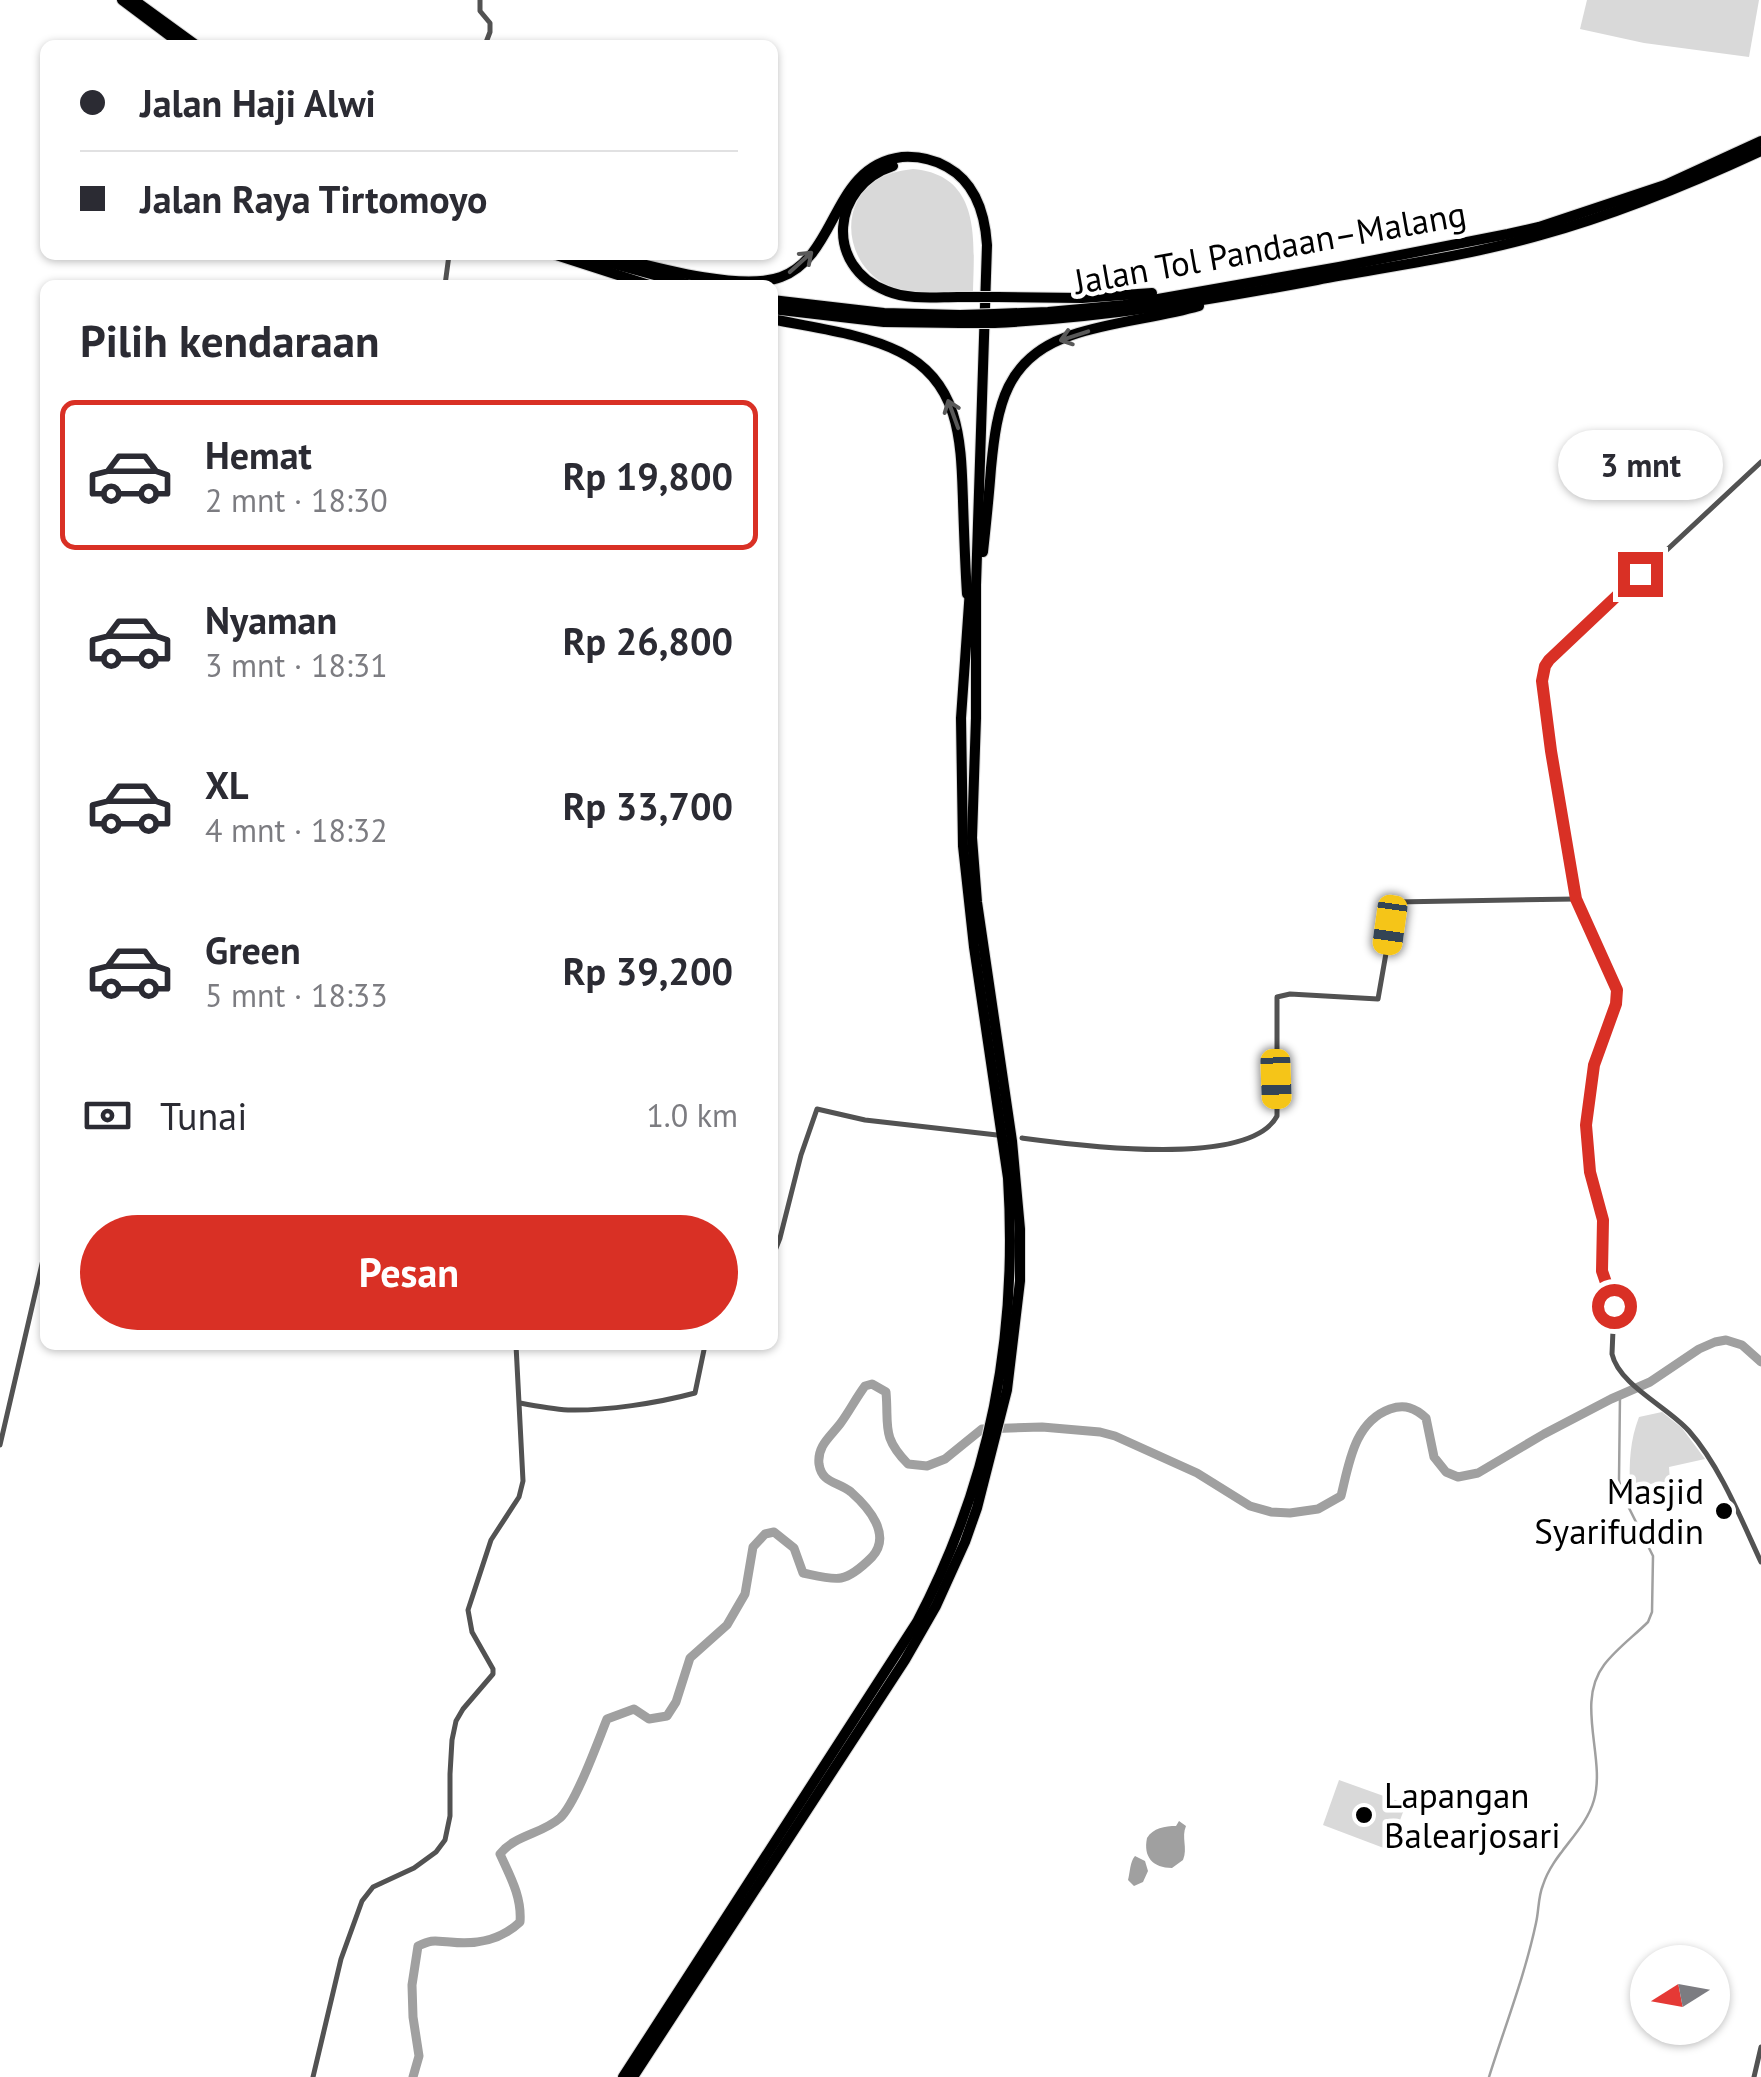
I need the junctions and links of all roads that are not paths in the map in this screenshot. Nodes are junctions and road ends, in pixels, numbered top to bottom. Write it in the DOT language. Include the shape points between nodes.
graph roads {
  1 [pos="122,0"];
  2 [pos="134,0"];
  3 [pos="480,0"];
  4 [pos="175,40"];
  5 [pos="189,40"];
  6 [pos="487,40"];
  7 [pos="1761,141"];
  8 [pos="1761,151"];
  9 [pos="572,260"];
  10 [pos="600,260"];
  11 [pos="629,260"];
  12 [pos="634,280"];
  13 [pos="674,280"];
  14 [pos="737,280"];
  15 [pos="771,280"];
  16 [pos="1234,290"];
  17 [pos="778,301"];
  18 [pos="778,310"];
  19 [pos="960,319"];
  20 [pos="778,320"];
  21 [pos="1761,462"];
  22 [pos="973,616"];
  23 [pos="1576,899"];
  24 [pos="997,1135"];
  25 [pos="1022,1138"];
  26 [pos="778,1243"];
  27 [pos="40,1272"];
  28 [pos="516,1350"];
  29 [pos="704,1350"];
  30 [pos="520,1403"];
  31 [pos="0,1445"];
  32 [pos="1761,1562"];
  33 [pos="747,1894"];
  34 [pos="1761,2047"];
  35 [pos="635,2074"];
  36 [pos="313,2077"];
  37 [pos="622,2077"];
  38 [pos="1754,2077"];
  1 -- 4 [label="highway"];
  2 -- 5 [label="highway"];
  3 -- 6 [label="street" via="490,23"];
  7 -- 16 [label="highway, Jalan Tol Pandaan–Malang" via="1665,185 1539,227"];
  8 -- 16 [label="highway, Jalan Tol Pandaan–Malang" via="1542,235"];
  9 -- 12 [label="highway"];
  10 -- 13 [label="highway"];
  11 -- 14 [label="highway, one-way"];
  15 -- 22 [label="highway, one-way" via="810,256 848,190 876,166 922,157 944,165 976,195 986,245"];
  16 -- 19 [label="highway, Jalan Tol Pandaan–Malang, bridge"];
  16 -- 22 [label="highway, one-way" via="1187,310 1074,334 1022,367 996,420"];
  16 -- 22 [label="highway, bridge" via="1101,297 998,297 958,297 908,296 885,290 854,266 843,223 855,194 899,165 931,166 961,187 977,219 980,246"];
  17 -- 19 [label="highway, Jalan Tol Pandaan–Malang"];
  18 -- 19 [label="highway, Jalan Tol Pandaan–Malang" via="868,320"];
  22 -- 20 [label="highway, one-way" via="960,434 938,384 887,346"];
  21 -- 23 [label="street" via="1545,666 1551,751"];
  22 -- 33 [label="highway" via="961,718 963,846 1011,1214 1003,1390 984,1469 917,1622"];
  23 -- 25 [label="street" via="1394,902 1378,999 1278,997 1277,1116 1248,1138 1183,1149"];
  23 -- 32 [label="street" via="1617,990 1594,1065 1586,1125 1603,1220 1602,1271 1614,1306 1612,1354 1628,1380 1687,1428 1716,1469"];
  24 -- 26 [label="street" via="816,1108"];
  27 -- 31 [label="street"];
  28 -- 30 [label="street"];
  29 -- 30 [label="street" via="695,1393 590,1409"];
  30 -- 36 [label="street" via="520,1492 494,1533 468,1610 493,1674 456,1721 445,1840 362,1901"];
  33 -- 35 [label="highway"];
  33 -- 37 [label="highway"];
  34 -- 38 [label="street"];
}
